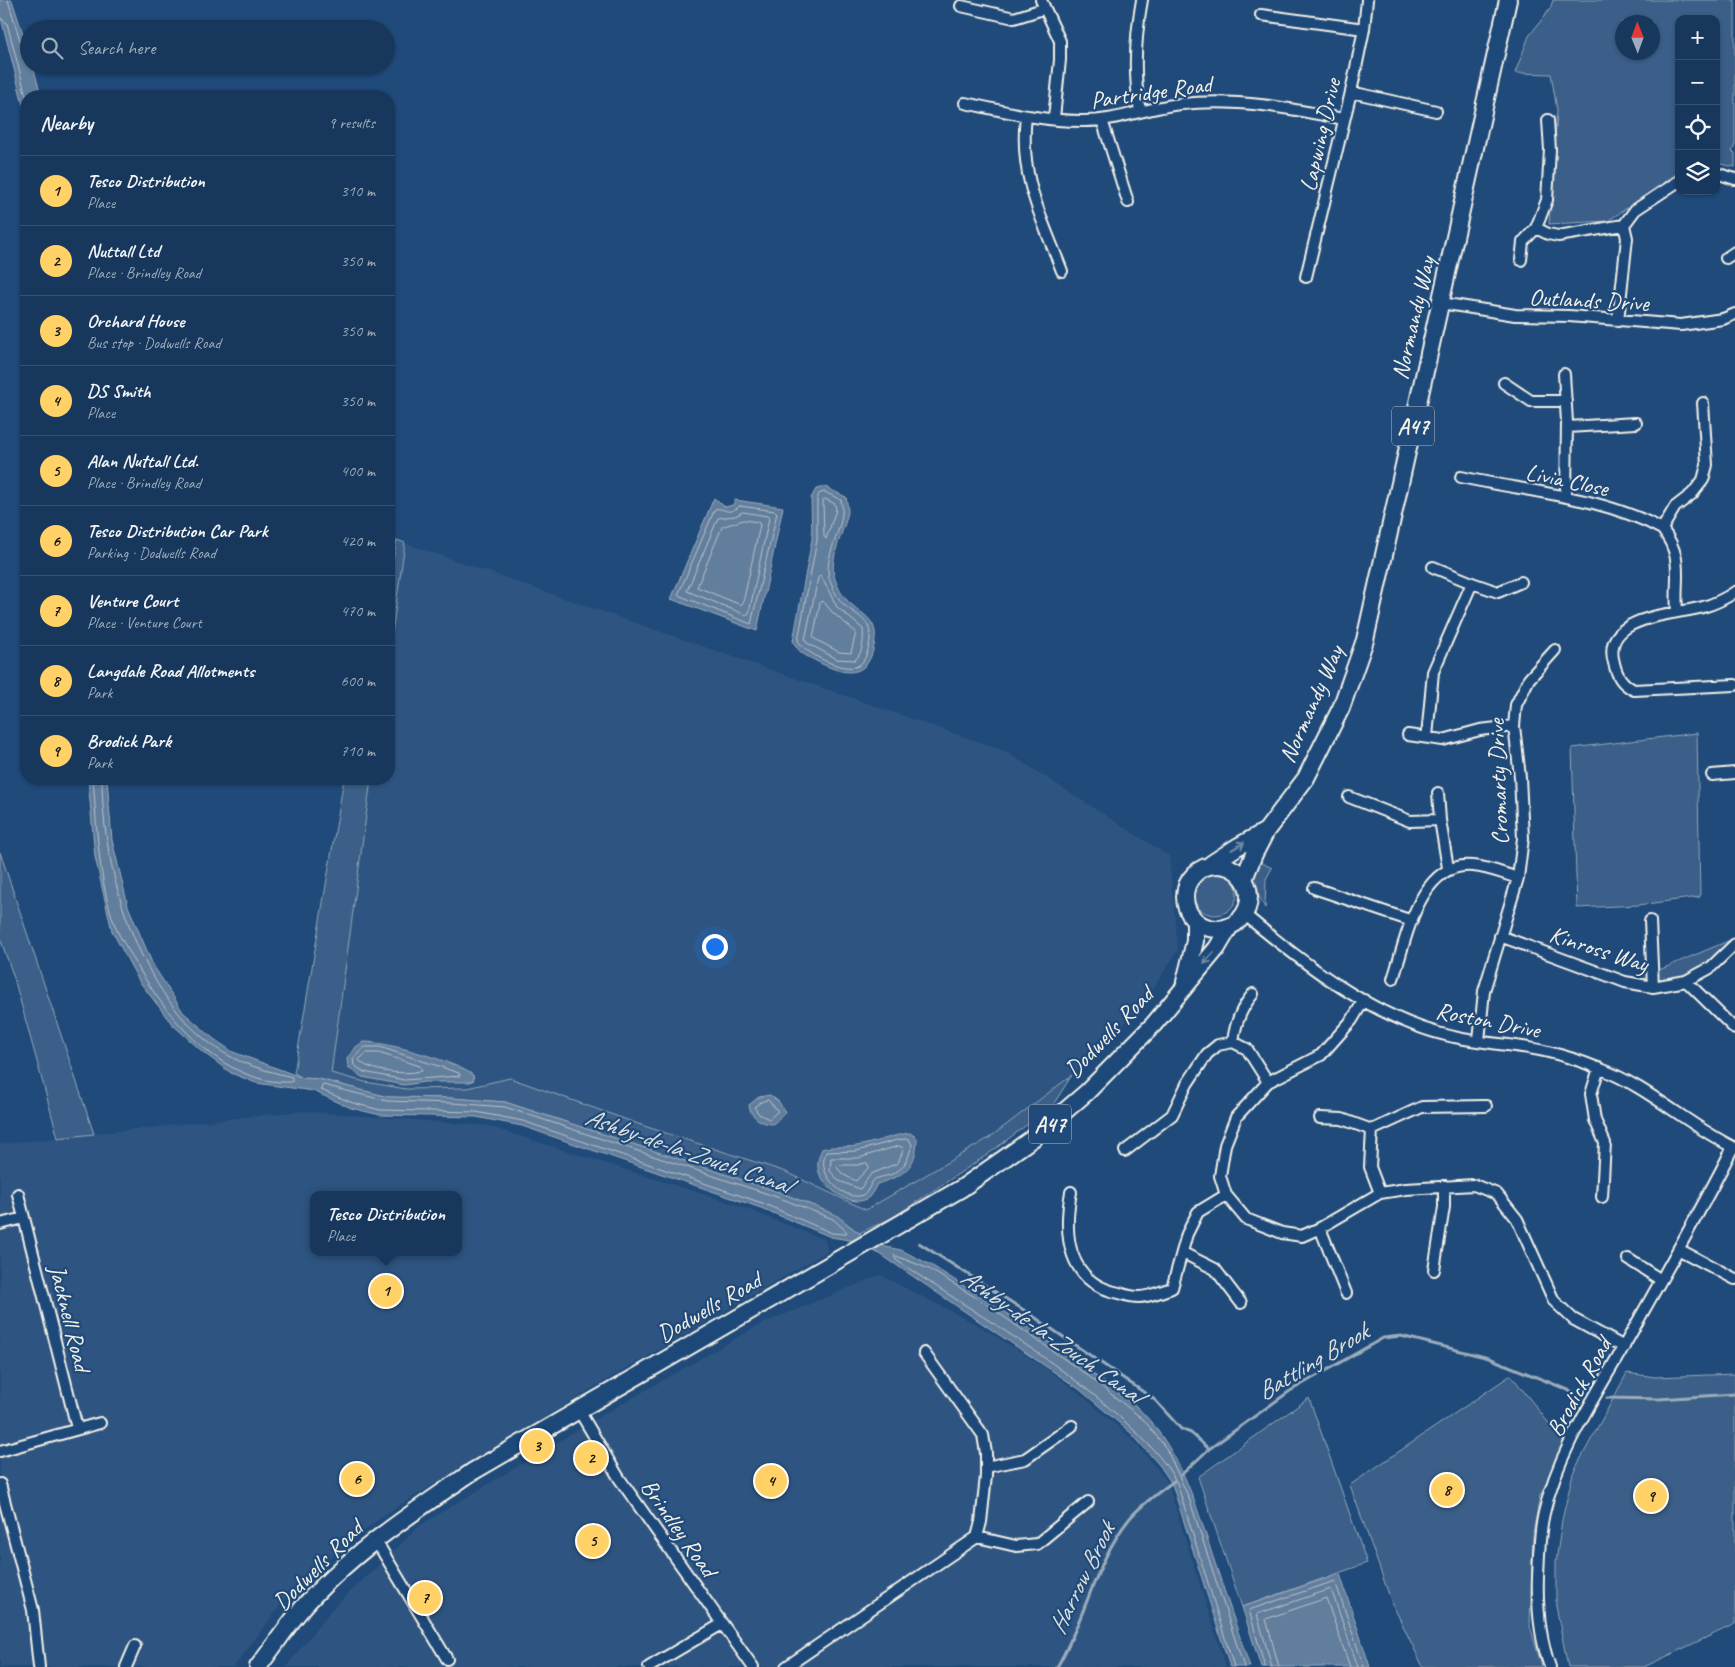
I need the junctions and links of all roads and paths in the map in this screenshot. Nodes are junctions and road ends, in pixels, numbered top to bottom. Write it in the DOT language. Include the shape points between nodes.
graph roads {
  1 [pos="1142,0"];
  2 [pos="1368,0"];
  3 [pos="1508,0"];
  4 [pos="1042,5"];
  5 [pos="961,6"];
  6 [pos="1261,15"];
  7 [pos="1364,29"];
  8 [pos="1351,92"];
  9 [pos="965,103"];
  10 [pos="1140,111"];
  11 [pos="1436,111"];
  12 [pos="1026,116"];
  13 [pos="1054,118"];
  14 [pos="1343,119"];
  15 [pos="1102,120"];
  16 [pos="1548,120"];
  17 [pos="1720,174"];
  18 [pos="1735,179"];
  19 [pos="1675,183"];
  20 [pos="1128,202"];
  21 [pos="1624,225"];
  22 [pos="1536,228"];
  23 [pos="1521,260"];
  24 [pos="1062,271"];
  25 [pos="1306,277"];
  26 [pos="1441,303"];
  27 [pos="1735,314"];
  28 [pos="1618,321"];
  29 [pos="1564,374"];
  30 [pos="1504,383"];
  31 [pos="1566,401"];
  32 [pos="1703,404"];
  33 [pos="1636,423"];
  34 [pos="1567,427"];
  35 [pos="1461,478"];
  36 [pos="1566,496"];
  37 [pos="1662,529"];
  38 [pos="1433,568"];
  39 [pos="1521,582"];
  40 [pos="1472,583"];
  41 [pos="1735,592"];
  42 [pos="1677,612"];
  43 [pos="1555,650"];
  44 [pos="1735,685"];
  45 [pos="1514,726"];
  46 [pos="1408,734"];
  47 [pos="1427,737"];
  48 [pos="1735,773"];
  49 [pos="1712,776"];
  50 [pos="1438,793"];
  51 [pos="1349,797"];
  52 [pos="1440,820"];
  53 [pos="1266,831"];
  54 [pos="1211,864"];
  55 [pos="1448,868"];
  56 [pos="1518,878"];
  57 [pos="1244,879"];
  58 [pos="1314,888"];
  59 [pos="1244,914"];
  60 [pos="1194,920"];
  61 [pos="1412,921"];
  62 [pos="1650,921"];
  63 [pos="1230,926"];
  64 [pos="1500,936"];
  65 [pos="1735,944"];
  66 [pos="1393,979"];
  67 [pos="1686,981"];
  68 [pos="1184,987"];
  69 [pos="1653,987"];
  70 [pos="1253,994"];
  71 [pos="1364,1000"];
  72 [pos="1735,1029"];
  73 [pos="1479,1041"];
  74 [pos="1233,1042"];
  75 [pos="1599,1068"];
  76 [pos="1268,1082"];
  77 [pos="1486,1106"];
  78 [pos="1320,1118"];
  79 [pos="1372,1130"];
  80 [pos="1734,1148"];
  81 [pos="1125,1151"];
  82 [pos="1444,1186"];
  83 [pos="1071,1192"];
  84 [pos="1380,1193"];
  85 [pos="18,1194"];
  86 [pos="1226,1195"];
  87 [pos="1602,1197"];
  88 [pos="24,1218"];
  89 [pos="0,1224"];
  90 [pos="1320,1228"];
  91 [pos="1680,1250"];
  92 [pos="1182,1253"];
  93 [pos="1628,1259"];
  94 [pos="1434,1270"];
  95 [pos="1735,1279"];
  96 [pos="1662,1280"];
  97 [pos="1346,1293"];
  98 [pos="1241,1303"];
  99 [pos="1624,1346"];
  100 [pos="924,1353"];
  101 [pos="578,1410"];
  102 [pos="100,1423"];
  103 [pos="1072,1426"];
  104 [pos="77,1428"];
  105 [pos="0,1451"];
  106 [pos="986,1467"];
  107 [pos="0,1484"];
  108 [pos="1088,1502"];
  109 [pos="977,1537"];
  110 [pos="373,1542"];
  111 [pos="722,1624"];
  112 [pos="135,1646"];
  113 [pos="446,1659"];
  114 [pos="40,1667"];
  115 [pos="126,1667"];
  116 [pos="258,1667"];
  117 [pos="649,1667"];
  118 [pos="753,1667"];
  119 [pos="786,1667"];
  120 [pos="1550,1667"];
  1 -- 10 [label="street" via="1134,60"];
  2 -- 7 [label="street, Lapwing Drive"];
  3 -- 26 [label="main road, Normandy Way / A47"];
  4 -- 5 [label="street" via="1014,18"];
  4 -- 13 [label="street" via="1060,41"];
  6 -- 7 [label="street"];
  7 -- 8 [label="street, Lapwing Drive"];
  8 -- 11 [label="street"];
  8 -- 14 [label="street, Lapwing Drive"];
  9 -- 12 [label="street, Partridge Road"];
  10 -- 14 [label="street, Partridge Road" via="1217,101 1277,106"];
  10 -- 15 [label="street, Partridge Road"];
  12 -- 13 [label="street, Partridge Road"];
  12 -- 24 [label="street" via="1023,139 1025,169 1033,200"];
  13 -- 15 [label="street, Partridge Road" via="1080,122"];
  14 -- 25 [label="street, Lapwing Drive"];
  15 -- 20 [label="street"];
  16 -- 22 [label="street" via="1547,200"];
  17 -- 18 [label="street"];
  19 -- 21 [label="street" via="1635,210"];
  21 -- 22 [label="street" via="1558,236"];
  21 -- 28 [label="street" via="1627,238"];
  22 -- 23 [label="street" via="1523,242"];
  26 -- 28 [label="street, Outlands Drive" via="1515,315"];
  26 -- 53 [label="main road, Normandy Way / A47" via="1365,640 1341,708 1306,778"];
  27 -- 28 [label="street, Outlands Drive" via="1723,319 1681,325"];
  29 -- 31 [label="street"];
  30 -- 31 [label="street" via="1532,401"];
  31 -- 34 [label="street"];
  32 -- 37 [label="street" via="1707,464 1703,480 1676,507"];
  33 -- 34 [label="street"];
  34 -- 36 [label="street"];
  35 -- 36 [label="street, Livia Close"];
  36 -- 37 [label="street, Livia Close" via="1644,520"];
  37 -- 42 [label="street" via="1672,542 1677,559"];
  38 -- 40 [label="street"];
  39 -- 40 [label="street" via="1498,592"];
  40 -- 47 [label="street" via="1433,672"];
  41 -- 42 [label="street" via="1704,606"];
  42 -- 44 [label="street" via="1639,620 1626,628 1614,642 1613,660 1625,686 1634,690"];
  43 -- 45 [label="street, Cromarty Drive" via="1529,680 1516,705"];
  45 -- 47 [label="street" via="1480,730 1443,740"];
  45 -- 56 [label="street, Cromarty Drive" via="1523,838"];
  46 -- 47 [label="street"];
  48 -- 49 [label="street"];
  50 -- 52 [label="street"];
  51 -- 52 [label="street" via="1410,821"];
  52 -- 55 [label="street"];
  54 -- 53 [label="main road, Normandy Way / A47, one-way"];
  53 -- 57 [label="main road, Normandy Way / A47"];
  54 -- 57 [label="main road" via="1230,867"];
  54 -- 60 [label="main road" via="1194,873 1184,891 1184,902"];
  55 -- 56 [label="street" via="1472,865"];
  55 -- 61 [label="street" via="1427,888"];
  56 -- 64 [label="street, Cromarty Drive"];
  57 -- 59 [label="main road" via="1249,897"];
  58 -- 61 [label="street"];
  59 -- 63 [label="main road"];
  59 -- 71 [label="street, Roston Drive" via="1278,943"];
  60 -- 63 [label="main road" via="1212,929"];
  60 -- 68 [label="main road, Dodwells Road / A47" via="1195,942"];
  61 -- 66 [label="street"];
  62 -- 69 [label="street"];
  63 -- 68 [label="main road, Dodwells Road / A47, one-way" via="1217,948"];
  64 -- 69 [label="street, Kinross Way" via="1625,982"];
  64 -- 73 [label="street, Cromarty Drive" via="1484,991"];
  65 -- 67 [label="street, Kinross Way" via="1710,968"];
  67 -- 69 [label="street, Kinross Way"];
  67 -- 72 [label="street"];
  68 -- 101 [label="main road, Dodwells Road / A47" via="1154,1024 1087,1092 1036,1136 962,1188"];
  70 -- 74 [label="street" via="1244,1005"];
  71 -- 73 [label="street, Roston Drive" via="1412,1026"];
  71 -- 76 [label="street" via="1352,1020 1321,1055"];
  73 -- 75 [label="street, Roston Drive" via="1544,1051"];
  74 -- 76 [label="street" via="1246,1049"];
  74 -- 81 [label="street" via="1218,1045 1207,1054 1187,1084 1172,1116"];
  75 -- 80 [label="street, Roston Drive" via="1645,1091"];
  75 -- 87 [label="street" via="1591,1094 1595,1120 1605,1143"];
  76 -- 86 [label="street" via="1236,1117 1225,1145 1220,1176"];
  77 -- 79 [label="street" via="1422,1107"];
  78 -- 79 [label="street" via="1342,1119"];
  79 -- 84 [label="street" via="1370,1167"];
  80 -- 91 [label="street, Brodick Road"];
  82 -- 84 [label="street"];
  82 -- 94 [label="street"];
  82 -- 99 [label="street" via="1474,1185 1497,1194 1517,1219 1554,1301 1573,1319"];
  83 -- 92 [label="street" via="1067,1216 1068,1244 1079,1270 1104,1290 1139,1297 1172,1288"];
  84 -- 90 [label="street"];
  85 -- 88 [label="street, Jacknell Road"];
  86 -- 90 [label="street" via="1246,1219 1282,1233 1302,1236"];
  86 -- 92 [label="street" via="1198,1212"];
  88 -- 89 [label="street"];
  88 -- 104 [label="street, Jacknell Road"];
  90 -- 97 [label="street"];
  91 -- 95 [label="street"];
  91 -- 96 [label="street, Brodick Road"];
  92 -- 98 [label="street" via="1215,1269"];
  93 -- 96 [label="street"];
  96 -- 99 [label="street, Brodick Road"];
  99 -- 120 [label="street, Brodick Road" via="1559,1468 1544,1514 1538,1590 1541,1628"];
  100 -- 106 [label="street" via="983,1435"];
  101 -- 110 [label="main road, Dodwells Road / A47" via="472,1472"];
  101 -- 111 [label="street, Brindley Road" via="619,1478"];
  102 -- 104 [label="street"];
  103 -- 106 [label="street" via="1025,1459"];
  104 -- 105 [label="street"];
  106 -- 109 [label="street"];
  107 -- 114 [label="street" via="33,1610"];
  108 -- 109 [label="street" via="1037,1544 1016,1546"];
  109 -- 119 [label="street"];
  110 -- 113 [label="street" via="381,1549"];
  110 -- 116 [label="main road, Dodwells Road / A47" via="300,1611"];
  111 -- 117 [label="street"];
  111 -- 118 [label="street, Brindley Road"];
  112 -- 115 [label="street"];
}
